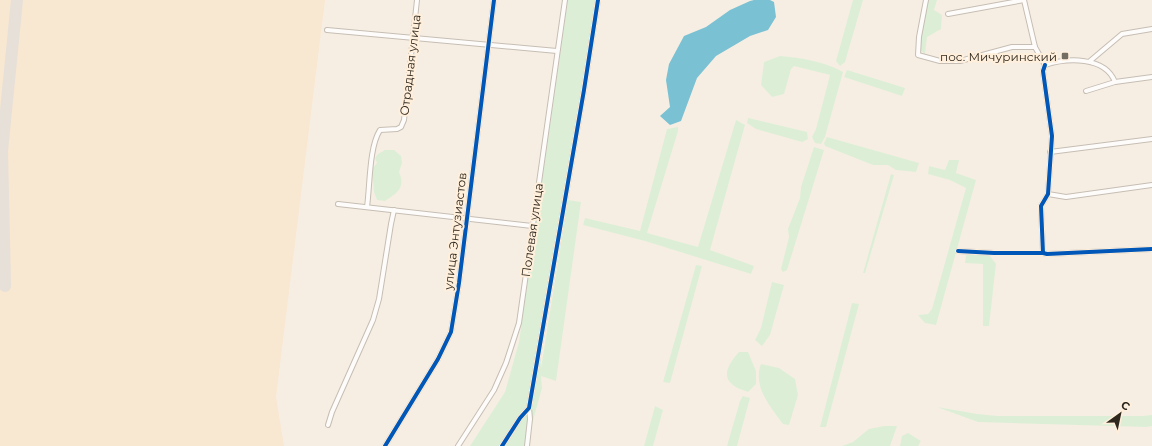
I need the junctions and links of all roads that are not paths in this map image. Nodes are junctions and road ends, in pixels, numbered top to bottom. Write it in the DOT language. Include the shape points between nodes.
graph roads {
  1 [pos="417,0"];
  2 [pos="494,0"];
  3 [pos="565,0"];
  4 [pos="598,0"];
  5 [pos="926,0"];
  6 [pos="982,0"];
  7 [pos="1024,0"];
  8 [pos="983,7"];
  9 [pos="948,14"];
  10 [pos="1152,29"];
  11 [pos="327,30"];
  12 [pos="413,38"];
  13 [pos="488,46"];
  14 [pos="1035,47"];
  15 [pos="557,51"];
  16 [pos="1090,61"];
  17 [pos="1045,65"];
  18 [pos="1152,77"];
  19 [pos="1115,82"];
  20 [pos="1086,91"];
  21 [pos="1152,139"];
  22 [pos="1050,152"];
  23 [pos="1152,185"];
  24 [pos="1048,194"];
  25 [pos="338,204"];
  26 [pos="368,207"];
  27 [pos="394,210"];
  28 [pos="466,219"];
  29 [pos="532,226"];
  30 [pos="1152,249"];
  31 [pos="958,251"];
  32 [pos="1043,253"];
  33 [pos="529,408"];
  34 [pos="328,425"];
  35 [pos="385,446"];
  36 [pos="458,446"];
  37 [pos="502,446"];
  38 [pos="527,446"];
  1 -- 12 [label="street, Отрадная улица"];
  2 -- 13 [label="street, улица Энтузиастов"];
  3 -- 15 [label="street, Полевая улица"];
  4 -- 33 [label="street"];
  5 -- 14 [label="street" via="918,56 940,61 960,61 1012,47"];
  6 -- 8 [label="street"];
  7 -- 8 [label="street"];
  7 -- 14 [label="street"];
  8 -- 9 [label="street"];
  10 -- 16 [label="street" via="1122,34"];
  11 -- 12 [label="street"];
  12 -- 13 [label="street"];
  12 -- 26 [label="street, Отрадная улица" via="404,120 401,127 380,130 378,133 373,149"];
  13 -- 15 [label="street"];
  13 -- 28 [label="street, улица Энтузиастов"];
  14 -- 17 [label="street"];
  15 -- 29 [label="street, Полевая улица"];
  16 -- 17 [label="street" via="1059,60"];
  16 -- 19 [label="street" via="1107,69"];
  17 -- 22 [label="street" via="1043,70 1052,136"];
  18 -- 19 [label="street"];
  19 -- 20 [label="street"];
  21 -- 22 [label="street"];
  22 -- 24 [label="street"];
  23 -- 24 [label="street" via="1066,198"];
  24 -- 32 [label="street" via="1042,206"];
  25 -- 26 [label="street"];
  26 -- 27 [label="street"];
  27 -- 28 [label="street"];
  27 -- 34 [label="street" via="373,320"];
  28 -- 29 [label="street"];
  28 -- 35 [label="street, улица Энтузиастов" via="451,332 438,359"];
  29 -- 36 [label="street, Полевая улица" via="519,323 506,363 494,390"];
  30 -- 32 [label="street"];
  31 -- 32 [label="street"];
  33 -- 37 [label="street"];
  33 -- 38 [label="street"];
}
